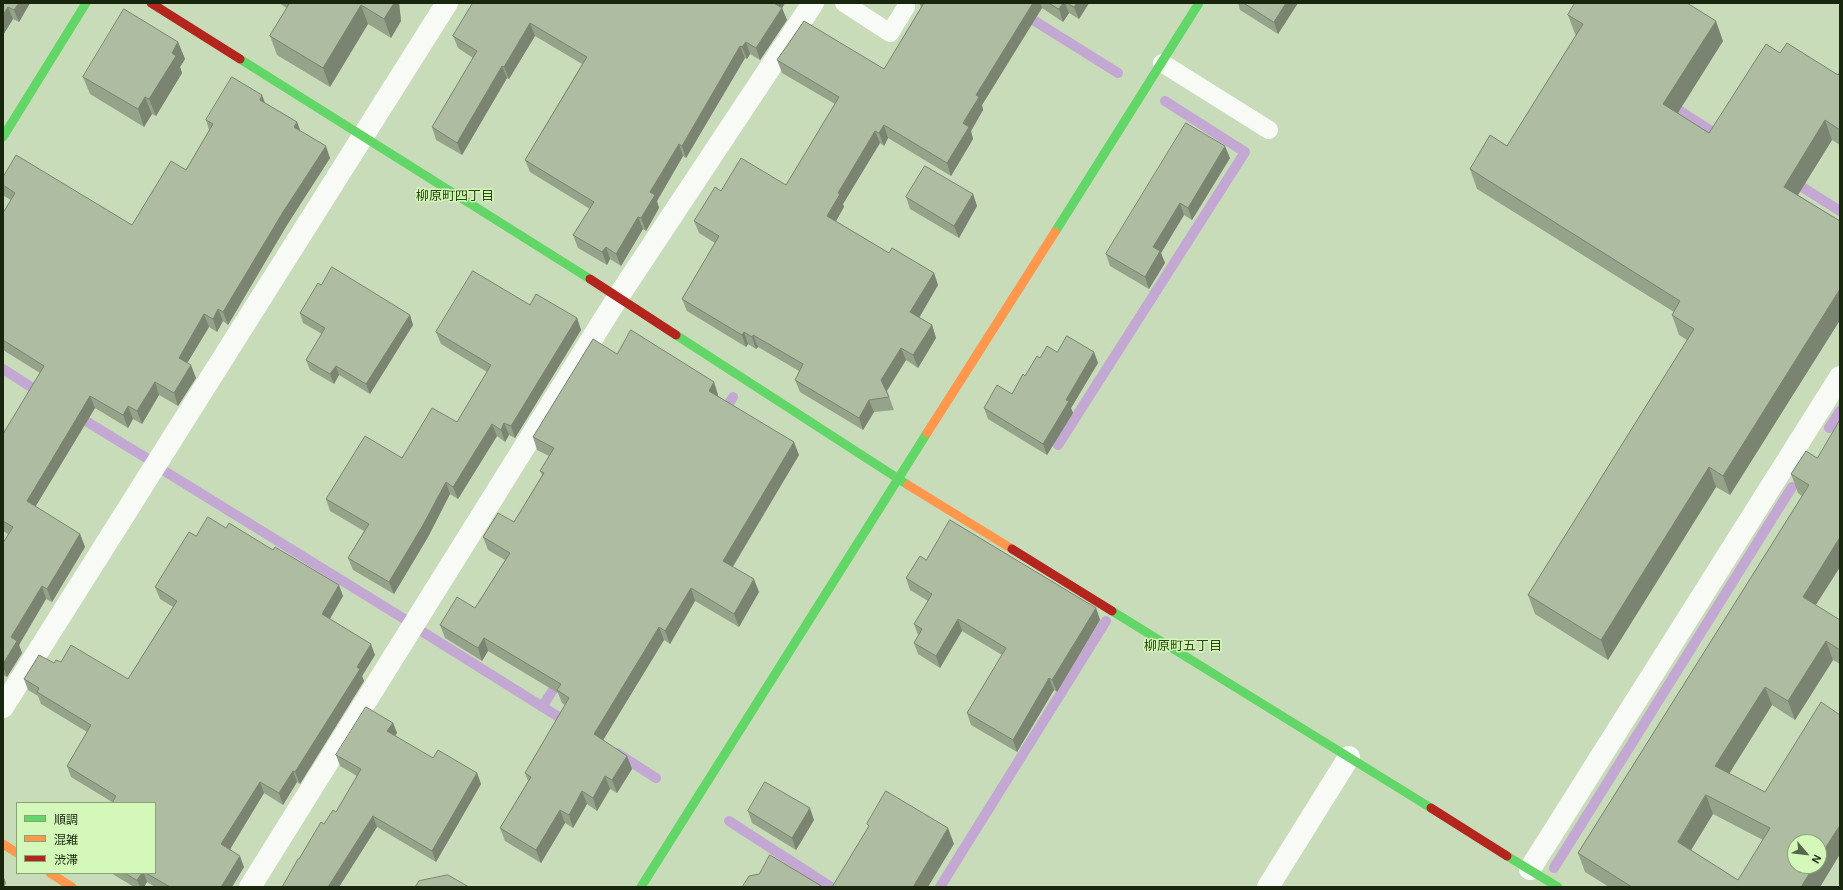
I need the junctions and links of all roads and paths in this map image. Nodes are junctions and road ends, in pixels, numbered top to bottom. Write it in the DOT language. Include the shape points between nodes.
graph roads {
  1 [pos="86,3"];
  2 [pos="151,3"];
  3 [pos="447,3"];
  4 [pos="812,3"];
  5 [pos="844,3"];
  6 [pos="1199,3"];
  7 [pos="906,7"];
  8 [pos="1162,63"];
  9 [pos="1269,130"];
  10 [pos="3,137"];
  11 [pos="363,137"];
  12 [pos="618,297"];
  13 [pos="1840,377"];
  14 [pos="899,479"];
  15 [pos="3,707"];
  16 [pos="1349,757"];
  17 [pos="3,844"];
  18 [pos="16,851"];
  19 [pos="1530,869"];
  20 [pos="52,874"];
  21 [pos="72,887"];
  22 [pos="250,887"];
  23 [pos="641,887"];
  24 [pos="1268,887"];
  25 [pos="1558,887"];
  1 -- 10 [label="street"];
  2 -- 11 [label="street"];
  3 -- 11 [label="street"];
  4 -- 12 [label="street"];
  5 -- 7 [label="lane" via="890,33"];
  6 -- 8 [label="street"];
  8 -- 9 [label="lane"];
  8 -- 14 [label="street"];
  11 -- 12 [label="street"];
  11 -- 15 [label="street"];
  12 -- 14 [label="street"];
  12 -- 22 [label="street"];
  13 -- 19 [label="street"];
  14 -- 16 [label="street"];
  14 -- 23 [label="street"];
  16 -- 19 [label="street"];
  16 -- 24 [label="street"];
  17 -- 18 [label="street"];
  19 -- 25 [label="street"];
  20 -- 21 [label="street"];
}
